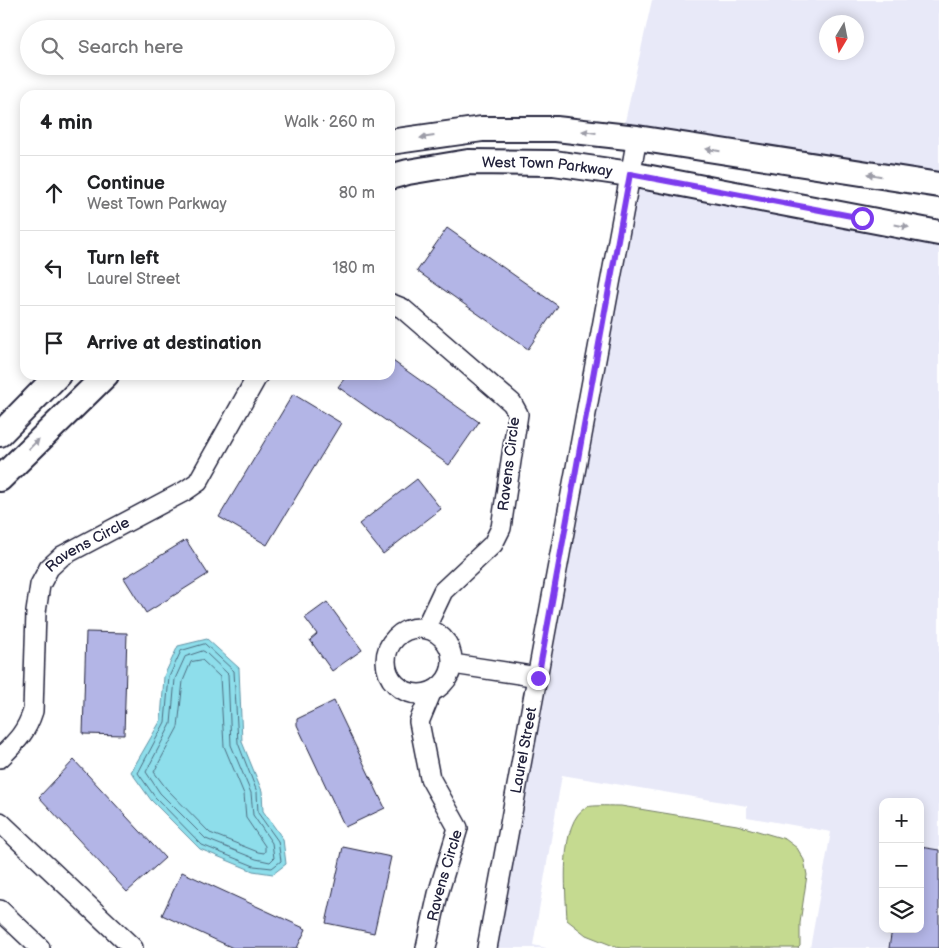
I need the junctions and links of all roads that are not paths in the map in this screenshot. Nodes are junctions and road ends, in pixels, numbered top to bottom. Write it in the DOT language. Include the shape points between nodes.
graph roads {
  1 [pos="637,138"];
  2 [pos="395,141"];
  3 [pos="630,174"];
  4 [pos="395,176"];
  5 [pos="939,185"];
  6 [pos="939,233"];
  7 [pos="395,305"];
  8 [pos="53,380"];
  9 [pos="101,380"];
  10 [pos="255,380"];
  11 [pos="0,434"];
  12 [pos="0,478"];
  13 [pos="426,627"];
  14 [pos="453,664"];
  15 [pos="538,678"];
  16 [pos="431,693"];
  17 [pos="0,758"];
  18 [pos="0,822"];
  19 [pos="0,910"];
  20 [pos="40,948"];
  21 [pos="133,948"];
  22 [pos="426,948"];
  23 [pos="487,948"];
  1 -- 2 [label="main road, one-way" via="556,129 482,129"];
  1 -- 3 [label="street, Laurel Street"];
  5 -- 1 [label="main road, one-way"];
  3 -- 4 [label="main road, West Town Parkway" via="554,163 468,162"];
  3 -- 6 [label="main road, West Town Parkway, one-way"];
  3 -- 15 [label="street, Laurel Street"];
  7 -- 13 [label="street, Ravens Circle" via="512,403 518,414 501,528 493,544 443,591"];
  8 -- 11 [label="main road"];
  12 -- 9 [label="main road, one-way"];
  10 -- 17 [label="street, Ravens Circle" via="198,482 62,556 49,568 40,586 36,612 33,710 20,738"];
  13 -- 14 [label="street" via="442,634 452,649"];
  13 -- 16 [label="street" via="408,628 393,639 386,655 387,672 398,687 414,694"];
  14 -- 15 [label="street"];
  14 -- 16 [label="street, Ravens Circle" via="446,683"];
  15 -- 23 [label="street, Laurel Street"];
  16 -- 22 [label="street, Ravens Circle" via="420,722 430,778 458,828"];
  18 -- 21 [label="street"];
  19 -- 20 [label="street"];
}
